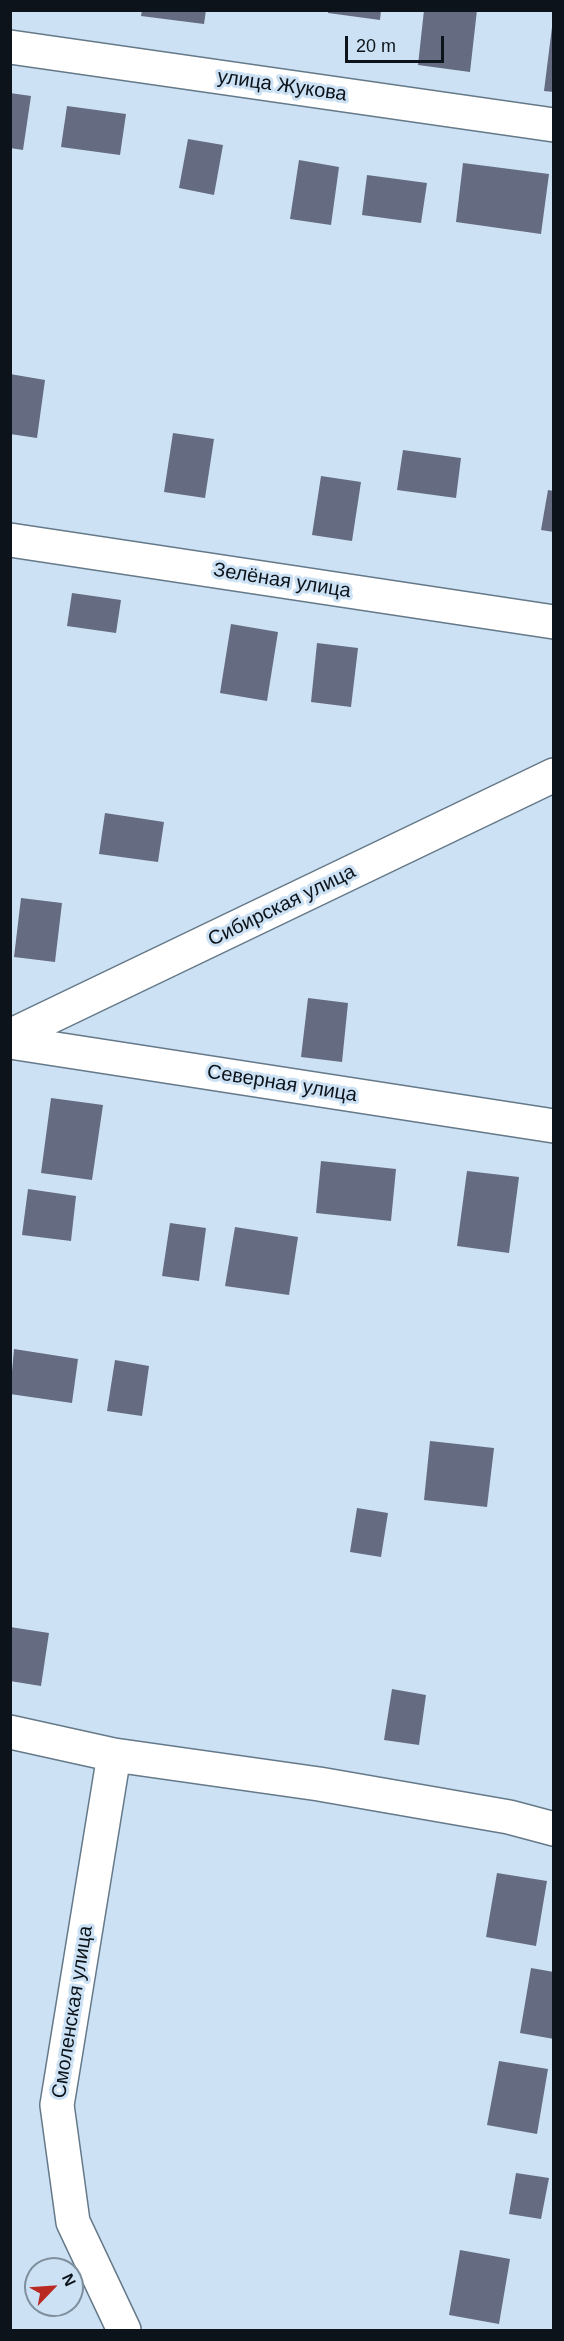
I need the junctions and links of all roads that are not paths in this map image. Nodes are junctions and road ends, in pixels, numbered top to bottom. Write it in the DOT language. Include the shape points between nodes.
graph roads {
  1 [pos="10,47"];
  2 [pos="554,125"];
  3 [pos="10,540"];
  4 [pos="554,622"];
  5 [pos="554,776"];
  6 [pos="10,1036"];
  7 [pos="10,1042"];
  8 [pos="554,1126"];
  9 [pos="10,1732"];
  10 [pos="114,1755"];
  11 [pos="554,1829"];
  12 [pos="124,2331"];
  1 -- 2 [label="street, улица Жукова"];
  3 -- 4 [label="street, Зелёная улица"];
  5 -- 6 [label="street, Сибирская улица"];
  7 -- 8 [label="street, Северная улица"];
  9 -- 10 [label="street"];
  10 -- 11 [label="street" via="319,1784 509,1817"];
  10 -- 12 [label="street, Смоленская улица" via="57,2105 73,2222"];
}
